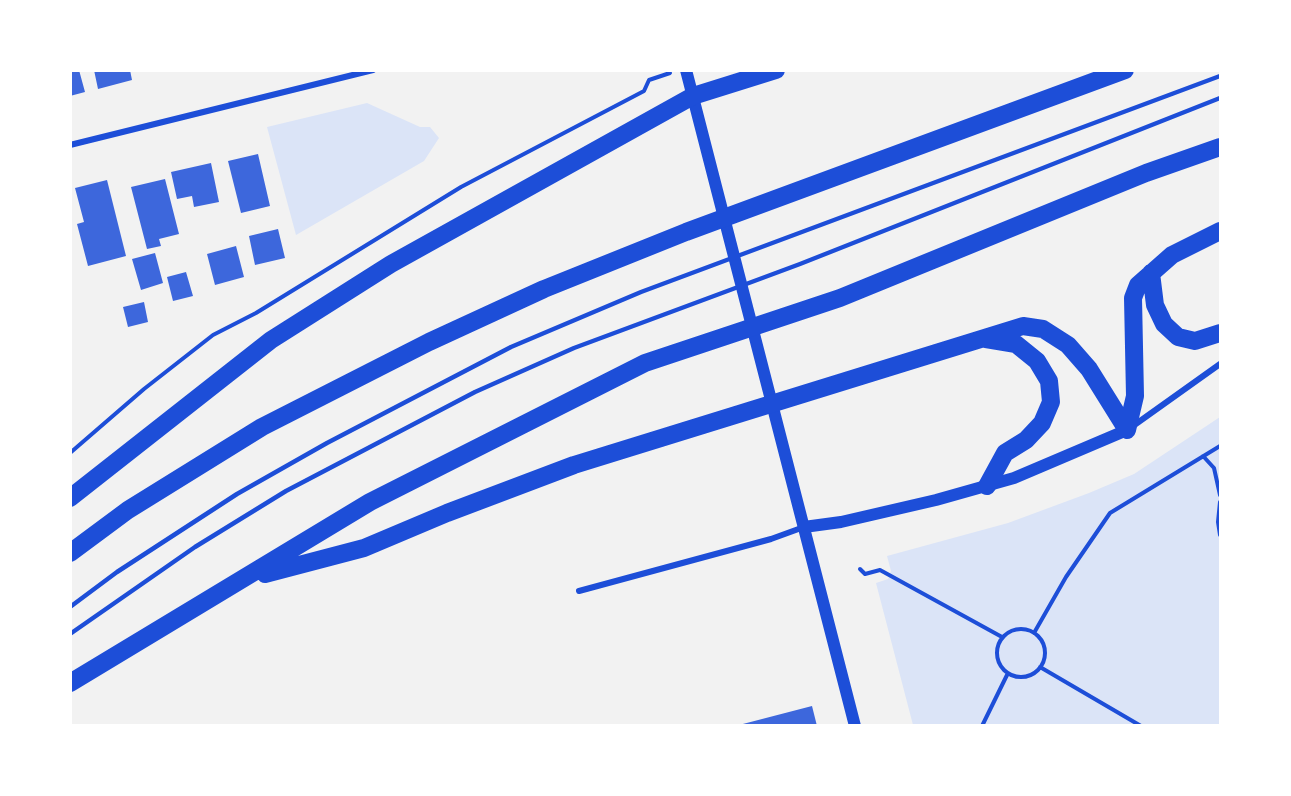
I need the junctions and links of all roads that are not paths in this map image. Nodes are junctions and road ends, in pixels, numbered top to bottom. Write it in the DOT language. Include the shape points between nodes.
graph roads {
  1 [pos="373,70"];
  2 [pos="686,70"];
  3 [pos="776,70"];
  4 [pos="1125,70"];
  5 [pos="1221,76"];
  6 [pos="693,96"];
  7 [pos="1221,98"];
  8 [pos="70,145"];
  9 [pos="1221,147"];
  10 [pos="1221,231"];
  11 [pos="1151,273"];
  12 [pos="1221,333"];
  13 [pos="981,338"];
  14 [pos="1221,364"];
  15 [pos="1127,430"];
  16 [pos="987,486"];
  17 [pos="70,498"];
  18 [pos="804,527"];
  19 [pos="70,553"];
  20 [pos="245,578"];
  21 [pos="579,591"];
  22 [pos="70,607"];
  23 [pos="70,634"];
  24 [pos="70,683"];
  25 [pos="855,726"];
  1 -- 8 [label="street"];
  2 -- 6 [label="main road"];
  3 -- 6 [label="highway"];
  4 -- 19 [label="highway" via="686,232 523,298 262,427 128,510"];
  5 -- 22 [label="lane" via="652,287 511,347 247,488"];
  6 -- 17 [label="highway" via="392,264 271,340"];
  6 -- 18 [label="main road"];
  7 -- 23 [label="lane" via="800,264 574,348 476,392 286,491 195,547"];
  9 -- 20 [label="highway" via="1146,173 840,298 645,363 370,502"];
  10 -- 11 [label="highway" via="1172,255"];
  11 -- 12 [label="highway" via="1155,305 1164,324 1178,337 1195,341"];
  11 -- 15 [label="highway" via="1138,285 1133,298 1135,396"];
  13 -- 15 [label="highway" via="1023,326 1052,334 1068,345 1089,369"];
  13 -- 16 [label="highway" via="1016,344 1037,361 1049,381 1051,402 1042,423 1026,440 1005,453"];
  13 -- 20 [label="highway" via="574,465 364,548"];
  14 -- 15 [label="street"];
  15 -- 16 [label="main road"];
  16 -- 18 [label="main road" via="841,522"];
  18 -- 21 [label="street"];
  18 -- 25 [label="main road"];
  20 -- 24 [label="highway"];
}
